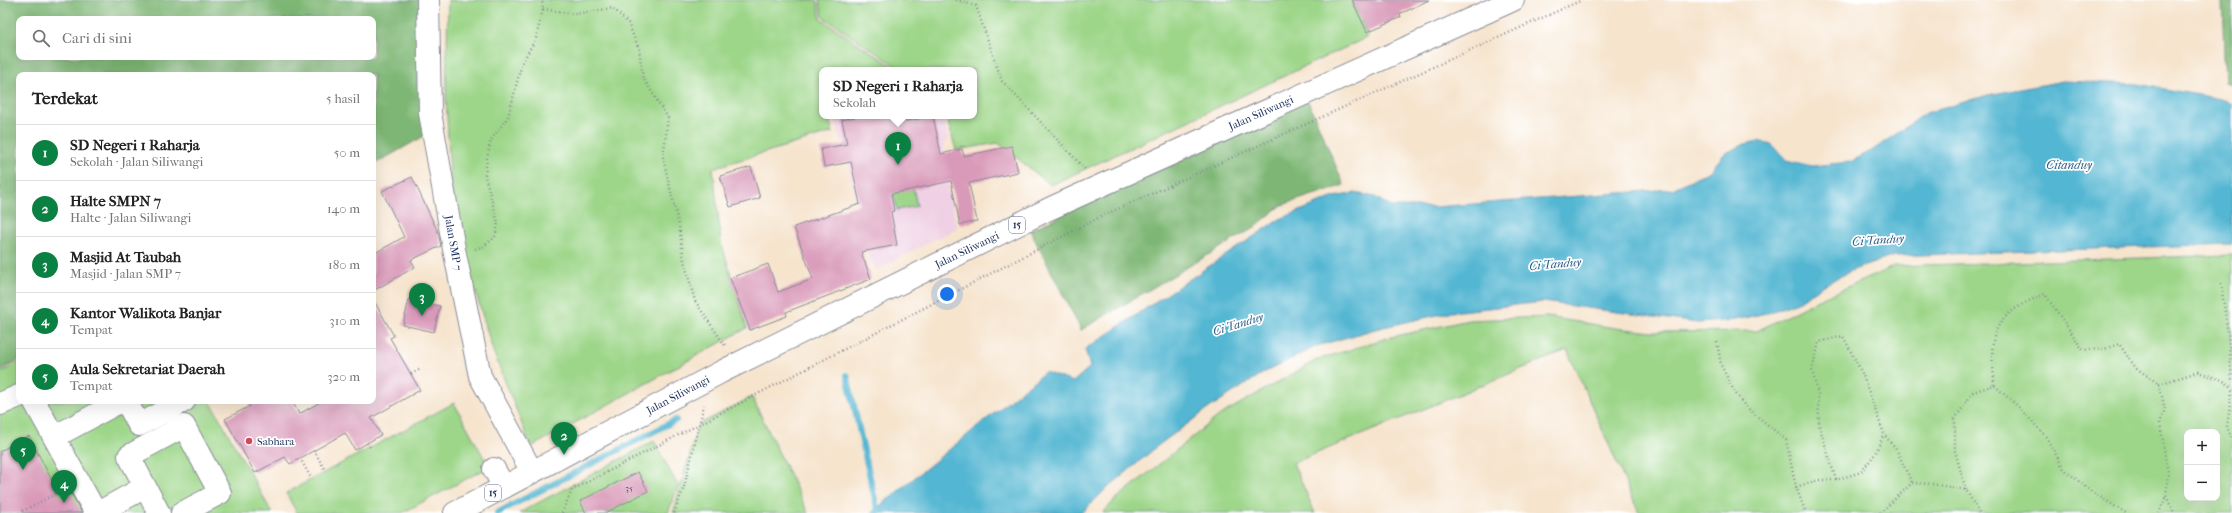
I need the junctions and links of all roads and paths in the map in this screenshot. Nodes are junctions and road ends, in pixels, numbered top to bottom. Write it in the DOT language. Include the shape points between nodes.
graph roads {
  1 [pos="428,0"];
  2 [pos="542,0"];
  3 [pos="956,0"];
  4 [pos="1513,0"];
  5 [pos="1582,0"];
  6 [pos="543,9"];
  7 [pos="1094,188"];
  8 [pos="454,249"];
  9 [pos="2221,283"];
  10 [pos="1717,342"];
  11 [pos="736,365"];
  12 [pos="421,369"];
  13 [pos="411,374"];
  14 [pos="711,378"];
  15 [pos="2232,381"];
  16 [pos="2159,384"];
  17 [pos="1994,385"];
  18 [pos="2232,387"];
  19 [pos="2232,390"];
  20 [pos="16,397"];
  21 [pos="0,404"];
  22 [pos="36,404"];
  23 [pos="115,404"];
  24 [pos="128,404"];
  25 [pos="178,404"];
  26 [pos="139,425"];
  27 [pos="698,425"];
  28 [pos="1884,434"];
  29 [pos="54,437"];
  30 [pos="2232,440"];
  31 [pos="367,443"];
  32 [pos="151,444"];
  33 [pos="370,447"];
  34 [pos="314,450"];
  35 [pos="300,458"];
  36 [pos="325,470"];
  37 [pos="532,472"];
  38 [pos="311,478"];
  39 [pos="1836,480"];
  40 [pos="79,482"];
  41 [pos="1912,483"];
  42 [pos="146,487"];
  43 [pos="1796,487"];
  44 [pos="1966,490"];
  45 [pos="2166,496"];
  46 [pos="19,513"];
  47 [pos="97,513"];
  48 [pos="159,513"];
  49 [pos="182,513"];
  50 [pos="455,513"];
  51 [pos="562,513"];
  52 [pos="674,513"];
  53 [pos="1806,513"];
  54 [pos="1880,513"];
  55 [pos="1979,513"];
  56 [pos="2126,513"];
  57 [pos="2159,513"];
  58 [pos="2174,513"];
  1 -- 8 [label="main road, Jalan SMP 7" via="430,113"];
  2 -- 6 [label="path"];
  3 -- 7 [label="path" via="976,6 1002,81 1085,169"];
  4 -- 7 [label="main road, Jalan Siliwangi / 15"];
  5 -- 27 [label="path" via="1102,216"];
  6 -- 8 [label="path" via="536,38 522,63 508,117 491,140 486,176 498,223 495,237 484,246 464,252"];
  6 -- 11 [label="path" via="574,14 613,8 628,23 639,49 643,78 668,118 663,158 695,301 719,334"];
  7 -- 11 [label="main road, Jalan Siliwangi / 15"];
  8 -- 37 [label="main road, Jalan SMP 7" via="480,376"];
  9 -- 15 [label="path"];
  10 -- 43 [label="path" via="1720,365 1734,391 1745,406 1786,440"];
  11 -- 14 [label="main road, Jalan Siliwangi / 15"];
  12 -- 13 [label="path"];
  14 -- 27 [label="path"];
  14 -- 37 [label="main road, Jalan Siliwangi / 15"];
  16 -- 17 [label="path" via="2136,368 2119,344 2104,350 2083,350 2045,294 2018,305 2003,319 1993,341"];
  16 -- 18 [label="path" via="2198,372 2222,380"];
  16 -- 45 [label="path" via="2165,410 2160,423 2168,473"];
  17 -- 44 [label="path" via="1973,392 1955,419 1955,451"];
  17 -- 56 [label="path" via="2046,437 2064,470 2092,492"];
  19 -- 30 [label="path" via="2227,427"];
  20 -- 21 [label="main road"];
  22 -- 29 [label="main road"];
  23 -- 29 [label="main road"];
  24 -- 26 [label="main road"];
  25 -- 26 [label="main road"];
  26 -- 32 [label="main road"];
  27 -- 51 [label="path" via="572,490"];
  27 -- 52 [label="path" via="684,487"];
  28 -- 39 [label="path" via="1875,454 1861,472"];
  28 -- 39 [label="path" via="1862,373 1843,336 1819,342 1812,370 1818,394 1819,425"];
  28 -- 41 [label="path" via="1897,451"];
  29 -- 40 [label="main road"];
  31 -- 33 [label="path"];
  32 -- 42 [label="main road" via="129,456"];
  32 -- 49 [label="main road" via="184,426 220,493"];
  34 -- 36 [label="path"];
  35 -- 38 [label="path"];
  37 -- 50 [label="main road, Jalan Siliwangi / 15" via="499,478"];
  39 -- 43 [label="path" via="1818,480"];
  40 -- 46 [label="path"];
  40 -- 47 [label="main road"];
  41 -- 44 [label="path"];
  41 -- 54 [label="path"];
  42 -- 47 [label="main road"];
  42 -- 48 [label="main road"];
  43 -- 53 [label="path"];
  44 -- 55 [label="path"];
  45 -- 57 [label="path"];
  45 -- 58 [label="path"];
}
